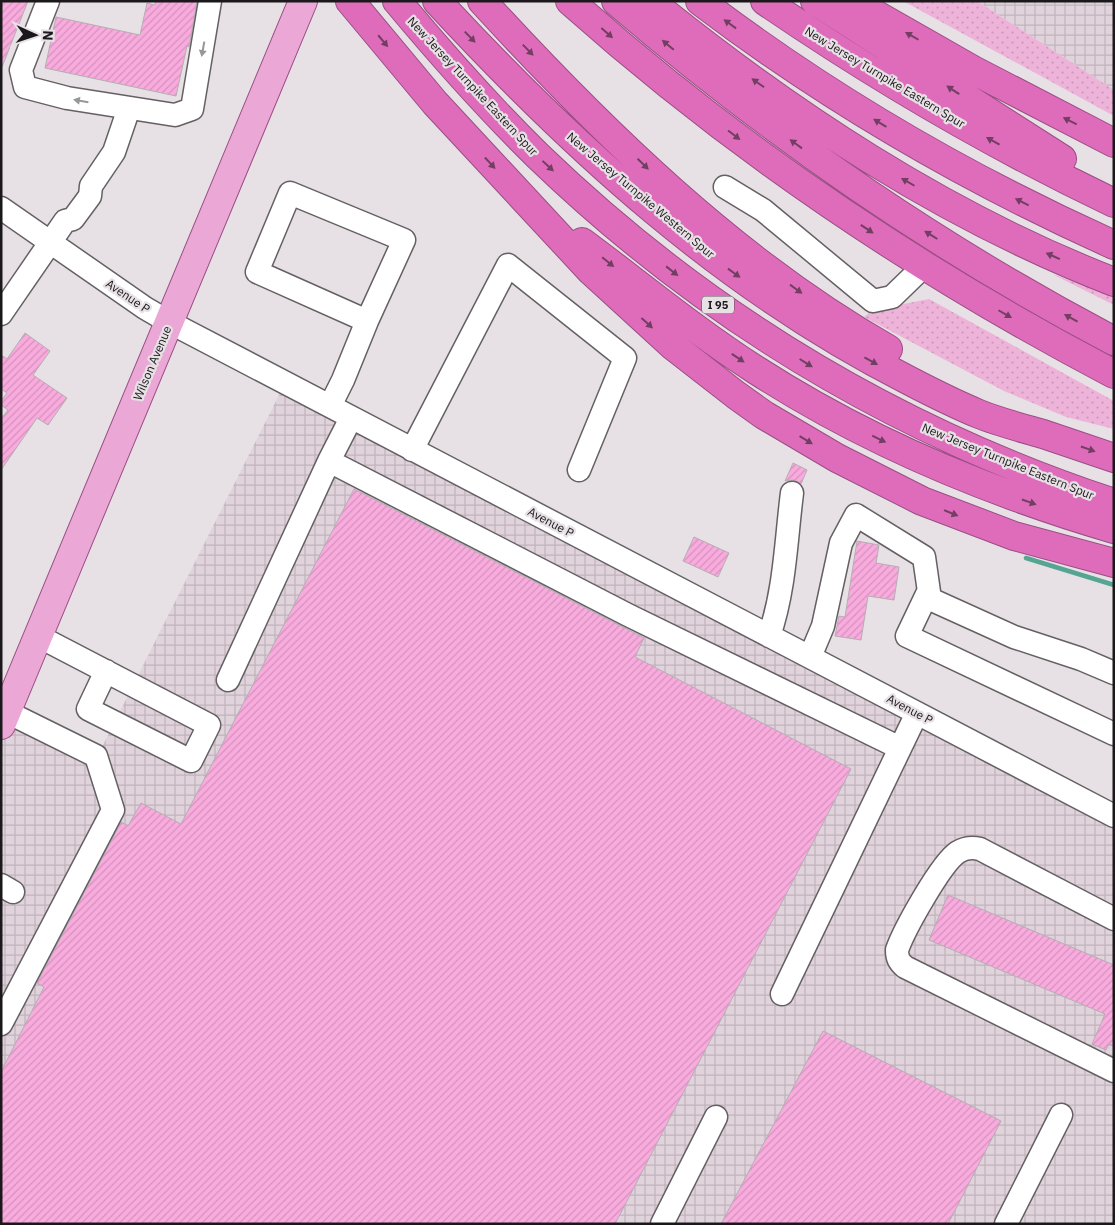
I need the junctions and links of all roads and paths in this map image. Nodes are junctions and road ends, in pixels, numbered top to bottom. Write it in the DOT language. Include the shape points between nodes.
graph roads {
  1 [pos="48,1"];
  2 [pos="210,1"];
  3 [pos="303,1"];
  4 [pos="396,1"];
  5 [pos="437,1"];
  6 [pos="482,1"];
  7 [pos="570,1"];
  8 [pos="616,1"];
  9 [pos="650,1"];
  10 [pos="700,1"];
  11 [pos="765,1"];
  12 [pos="815,1"];
  13 [pos="852,1"];
  14 [pos="351,2"];
  15 [pos="129,108"];
  16 [pos="1114,143"];
  17 [pos="725,187"];
  18 [pos="1114,188"];
  19 [pos="527,201"];
  20 [pos="1114,203"];
  21 [pos="1,208"];
  22 [pos="49,243"];
  23 [pos="1114,245"];
  24 [pos="924,266"];
  25 [pos="1114,282"];
  26 [pos="9,290"];
  27 [pos="1,314"];
  28 [pos="367,321"];
  29 [pos="169,322"];
  30 [pos="1114,341"];
  31 [pos="1114,374"];
  32 [pos="330,406"];
  33 [pos="351,418"];
  34 [pos="1062,440"];
  35 [pos="412,450"];
  36 [pos="1114,458"];
  37 [pos="329,461"];
  38 [pos="579,470"];
  39 [pos="792,493"];
  40 [pos="1114,504"];
  41 [pos="1114,529"];
  42 [pos="1114,563"];
  43 [pos="928,592"];
  44 [pos="38,636"];
  45 [pos="769,636"];
  46 [pos="810,657"];
  47 [pos="106,671"];
  48 [pos="1114,673"];
  49 [pos="228,680"];
  50 [pos="917,713"];
  51 [pos="4,718"];
  52 [pos="1114,734"];
  53 [pos="900,748"];
  54 [pos="1114,816"];
  55 [pos="1114,919"];
  56 [pos="782,994"];
  57 [pos="1,1024"];
  58 [pos="1114,1071"];
  59 [pos="1062,1115"];
  60 [pos="716,1117"];
  61 [pos="662,1224"];
  62 [pos="1006,1224"];
  15 -- 1 [label="street, one-way" via="25,87 21,70"];
  2 -- 15 [label="street, one-way" via="192,109 175,115"];
  3 -- 29 [label="main road, Wilson Avenue"];
  4 -- 40 [label="highway, New Jersey Turnpike Eastern Spur / I 95, one-way" via="469,85 538,156 612,223 714,303 797,358 883,407 974,450"];
  5 -- 34 [label="highway, New Jersey Turnpike Western Spur, one-way" via="523,91 588,152 669,223 761,292 845,346 930,391 980,415"];
  6 -- 34 [label="highway, New Jersey Turnpike Western Spur, one-way" via="560,84 645,165 748,254 874,341"];
  7 -- 24 [label="highway, one-way" via="730,132"];
  30 -- 8 [label="highway, one-way" via="967,258 863,191 772,127"];
  25 -- 9 [label="highway, one-way" via="983,223 897,175 733,66"];
  23 -- 10 [label="highway, one-way" via="994,187 910,141 797,71"];
  20 -- 11 [label="highway, New Jersey Turnpike Eastern Spur, one-way" via="950,117"];
  18 -- 12 [label="highway, one-way" via="1049,151"];
  16 -- 13 [label="highway, one-way" via="973,70"];
  14 -- 19 [label="highway, one-way" via="435,103"];
  15 -- 22 [label="street" via="114,152 92,186 80,188 71,198 64,210 65,221"];
  17 -- 24 [label="street" via="763,210 873,301 892,297"];
  19 -- 41 [label="highway, one-way" via="700,332 820,409 958,475"];
  19 -- 42 [label="highway, one-way" via="591,271 634,312 710,377 764,415 857,469 922,501 1014,536"];
  21 -- 22 [label="street, Avenue P"];
  22 -- 26 [label="street"];
  22 -- 29 [label="street, Avenue P"];
  24 -- 31 [label="highway, one-way"];
  26 -- 27 [label="street"];
  28 -- 28 [label="street" via="404,240 290,193 257,272"];
  28 -- 32 [label="street"];
  29 -- 32 [label="street, Avenue P"];
  29 -- 44 [label="main road, Wilson Avenue"];
  32 -- 33 [label="street, Avenue P"];
  33 -- 35 [label="street, Avenue P"];
  33 -- 37 [label="street"];
  34 -- 36 [label="highway, New Jersey Turnpike Western Spur, one-way"];
  35 -- 38 [label="street" via="508,265 625,358"];
  35 -- 45 [label="street, Avenue P"];
  37 -- 49 [label="street"];
  37 -- 53 [label="street" via="628,615"];
  39 -- 45 [label="street" via="780,595"];
  43 -- 46 [label="street" via="924,557 856,515 841,543 823,626"];
  43 -- 48 [label="street" via="930,599 1014,637"];
  43 -- 52 [label="street" via="907,636"];
  44 -- 47 [label="street"];
  44 -- 51 [label="main road, Wilson Avenue"];
  45 -- 46 [label="street, Avenue P"];
  46 -- 50 [label="street, Avenue P"];
  47 -- 47 [label="street" via="209,725 191,761 88,709"];
  50 -- 53 [label="street"];
  50 -- 54 [label="street, Avenue P"];
  51 -- 57 [label="street" via="96,756 113,810"];
  53 -- 56 [label="street"];
  55 -- 58 [label="street" via="973,848 956,853 936,877 897,950 897,957 905,967"];
  59 -- 62 [label="street"];
  60 -- 61 [label="street"];
}
